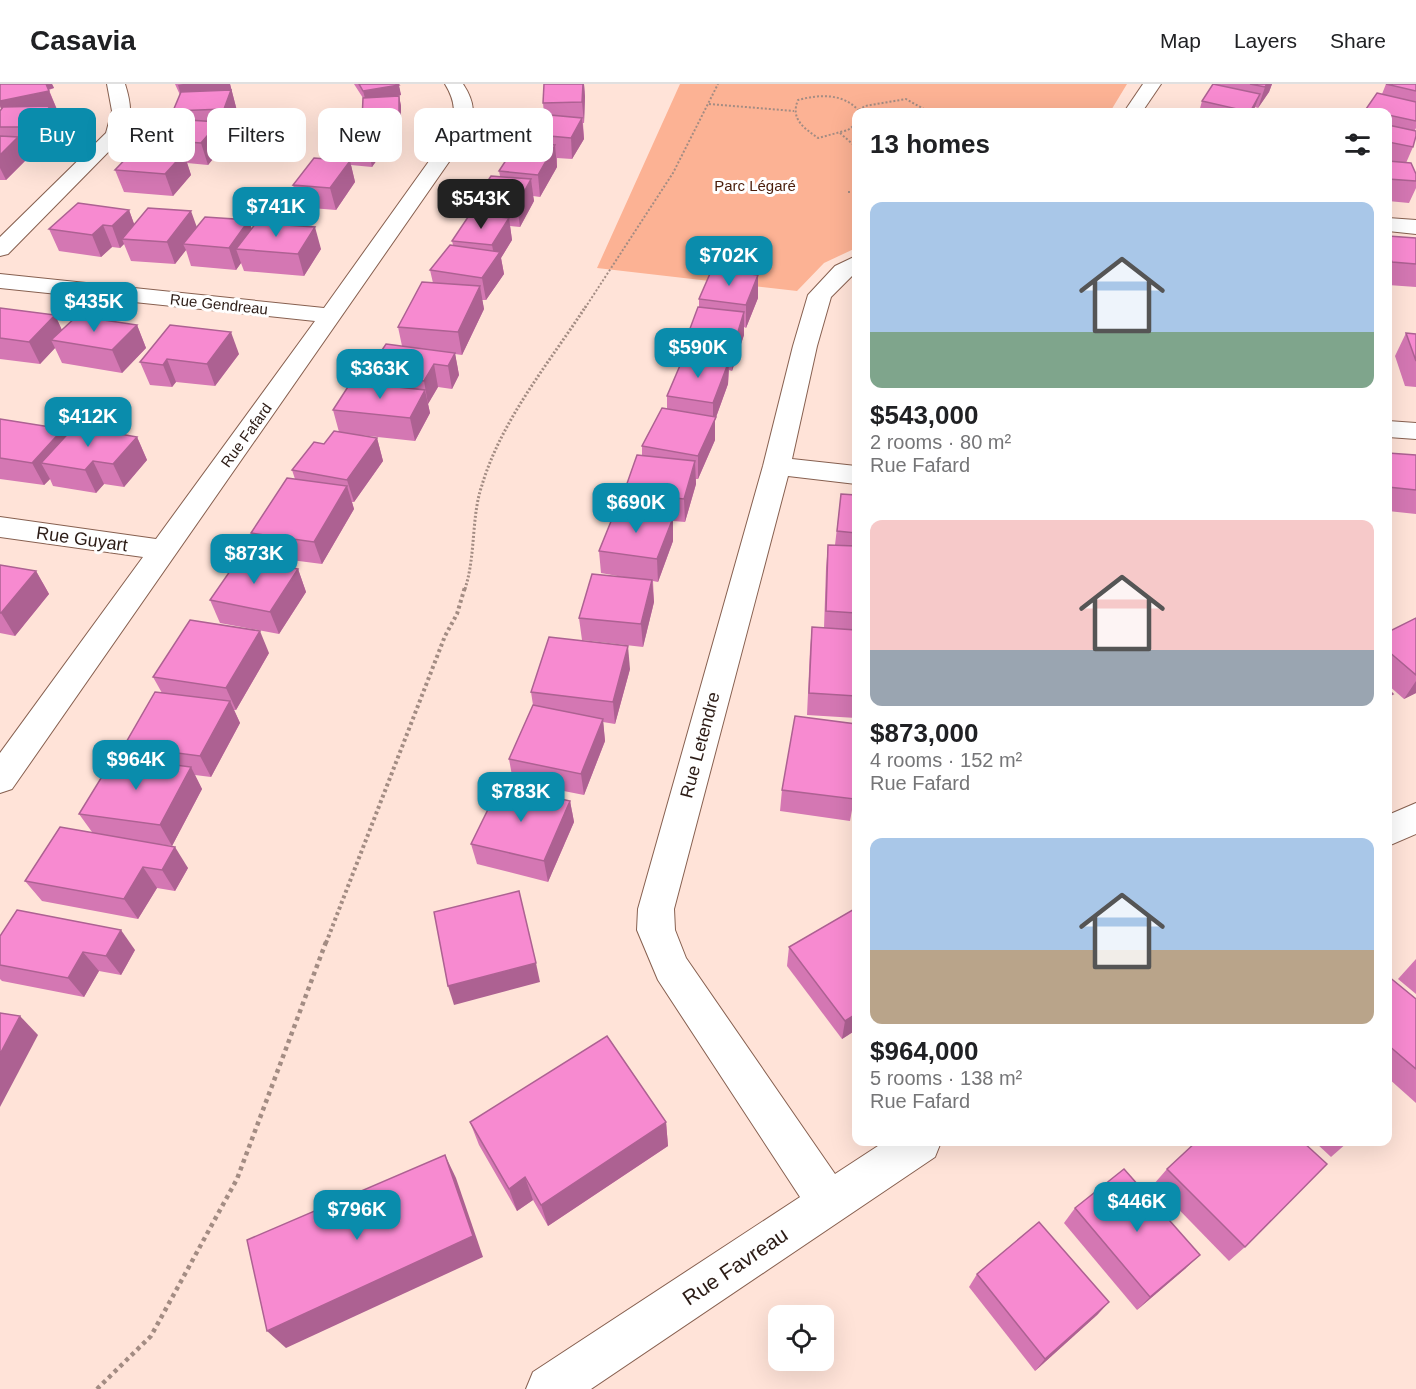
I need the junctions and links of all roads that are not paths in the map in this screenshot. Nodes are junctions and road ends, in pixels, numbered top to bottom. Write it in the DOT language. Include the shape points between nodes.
graph roads {
  1 [pos="116,84"];
  2 [pos="454,84"];
  3 [pos="1152,84"];
  4 [pos="1136,108"];
  5 [pos="1392,225"];
  6 [pos="1416,227"];
  7 [pos="0,249"];
  8 [pos="852,265"];
  9 [pos="0,281"];
  10 [pos="331,316"];
  11 [pos="1392,429"];
  12 [pos="1416,431"];
  13 [pos="777,466"];
  14 [pos="852,475"];
  15 [pos="0,527"];
  16 [pos="164,550"];
  17 [pos="0,779"];
  18 [pos="1416,817"];
  19 [pos="1392,830"];
  20 [pos="914,1146"];
  21 [pos="829,1203"];
  22 [pos="550,1389"];
  1 -- 7 [label="street" via="123,111 114,136"];
  2 -- 10 [label="street, Rue Fafard" via="465,104 463,126"];
  3 -- 4 [label="street"];
  5 -- 6 [label="street"];
  8 -- 13 [label="street, Rue Letendre" via="820,295"];
  9 -- 10 [label="street, Rue Gendreau"];
  10 -- 16 [label="street, Rue Fafard"];
  11 -- 12 [label="street"];
  13 -- 14 [label="street"];
  13 -- 21 [label="street, Rue Letendre" via="656,909 656,930 671,968 690,998"];
  15 -- 16 [label="street, Rue Guyart"];
  16 -- 17 [label="street, Rue Fafard"];
  18 -- 19 [label="street"];
  20 -- 21 [label="street, Rue Favreau"];
  21 -- 22 [label="street, Rue Favreau"];
}
